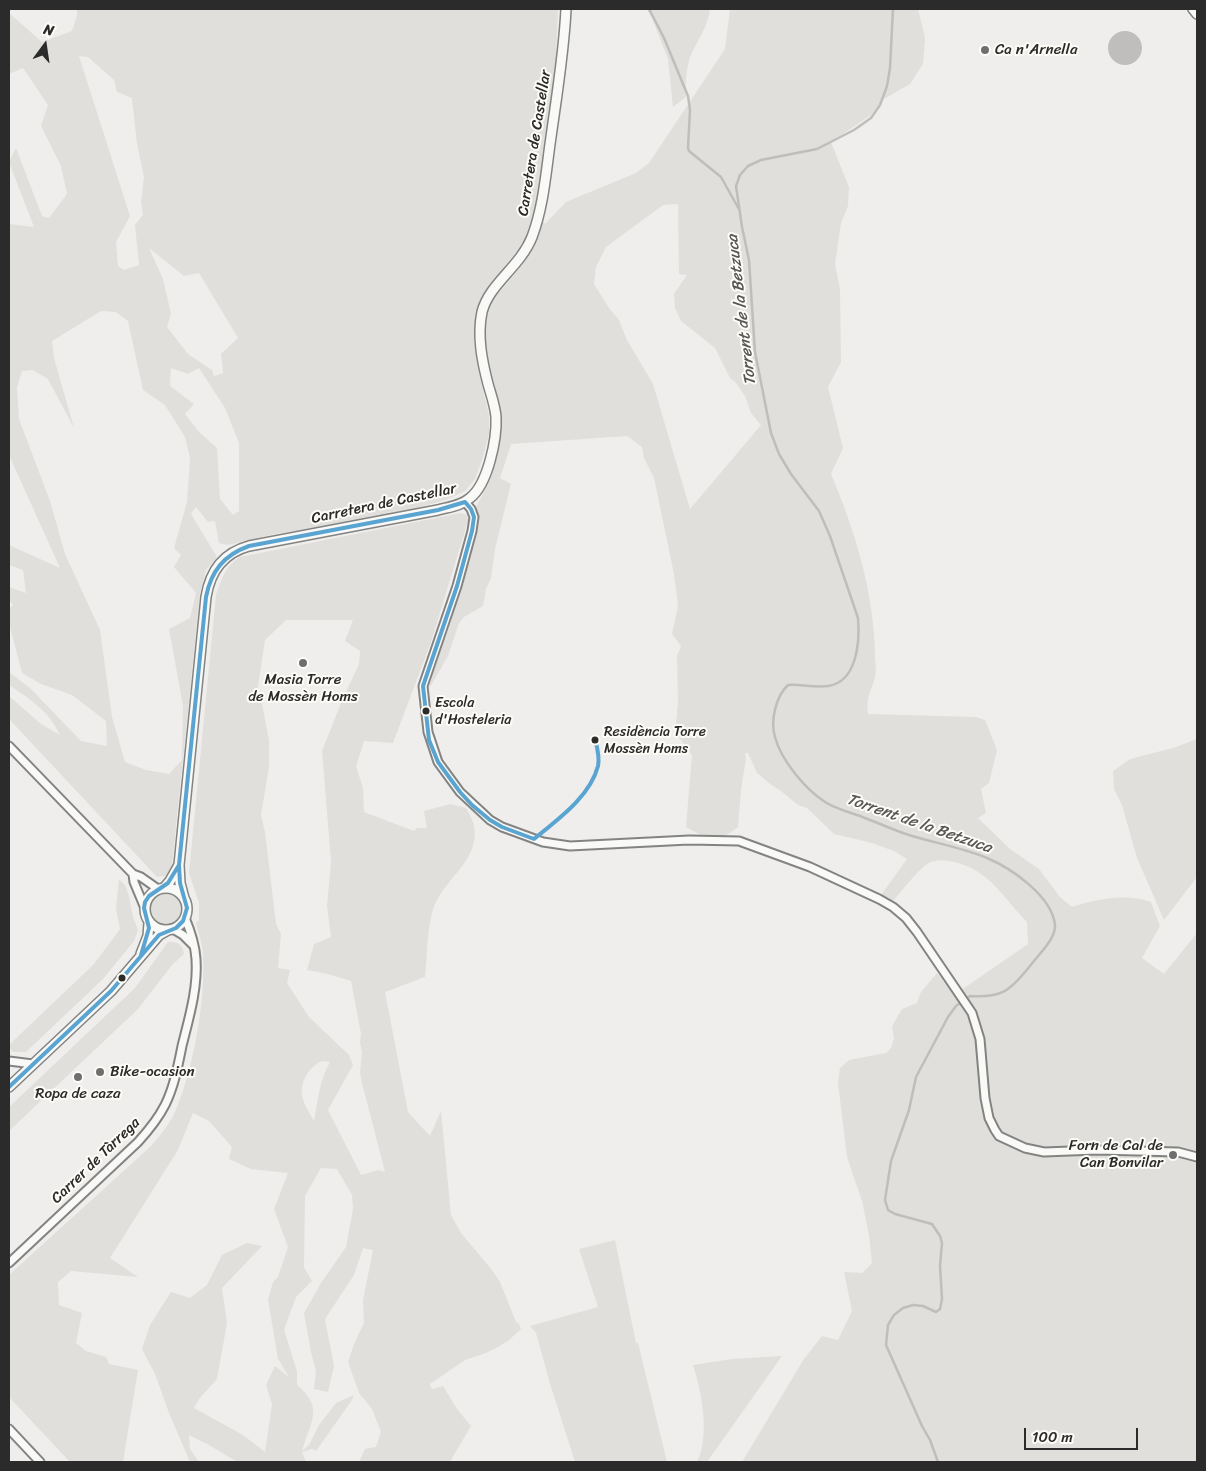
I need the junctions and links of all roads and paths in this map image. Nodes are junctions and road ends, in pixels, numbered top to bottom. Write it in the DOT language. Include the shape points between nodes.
graph roads {
  1 [pos="566,9"];
  2 [pos="1193,9"];
  3 [pos="1197,14"];
  4 [pos="464,502"];
  5 [pos="9,746"];
  6 [pos="179,865"];
  7 [pos="132,874"];
  8 [pos="161,888"];
  9 [pos="184,898"];
  10 [pos="144,906"];
  11 [pos="185,918"];
  12 [pos="149,923"];
  13 [pos="170,930"];
  14 [pos="193,945"];
  15 [pos="141,955"];
  16 [pos="9,1061"];
  17 [pos="33,1064"];
  18 [pos="9,1087"];
  19 [pos="1197,1157"];
  20 [pos="9,1263"];
  21 [pos="9,1429"];
  22 [pos="40,1462"];
  1 -- 4 [label="street, Carretera de Castellar" via="560,78 540,211 521,258 489,294 482,312 482,356 496,426 484,477 477,491"];
  2 -- 3 [label="street"];
  4 -- 6 [label="street, Carretera de Castellar" via="438,510 248,546 220,563 206,597"];
  4 -- 19 [label="street" via="474,518 472,531 423,686 424,700 429,740 438,762 460,792 490,820 519,834 570,846 734,841 810,867 879,899 901,913 917,932 971,1011 980,1039 989,1118 999,1136 1035,1151 1178,1152"];
  5 -- 7 [label="street"];
  6 -- 8 [label="street, Carretera de Castellar" via="173,877"];
  6 -- 9 [label="street, Carretera de Castellar"];
  7 -- 8 [label="street"];
  7 -- 10 [label="street"];
  8 -- 9 [label="street" via="175,890"];
  8 -- 10 [label="street" via="150,894"];
  9 -- 11 [label="street"];
  10 -- 12 [label="street"];
  11 -- 13 [label="street"];
  11 -- 14 [label="street, Carrer de Tàrrega"];
  12 -- 13 [label="street" via="159,930"];
  12 -- 15 [label="street"];
  13 -- 14 [label="street"];
  13 -- 15 [label="street" via="159,935"];
  14 -- 20 [label="street, Carrer de Tàrrega" via="196,969 190,1013 172,1090 162,1111 138,1142"];
  15 -- 17 [label="street" via="111,992"];
  16 -- 17 [label="street"];
  17 -- 18 [label="street"];
  21 -- 22 [label="street"];
}
